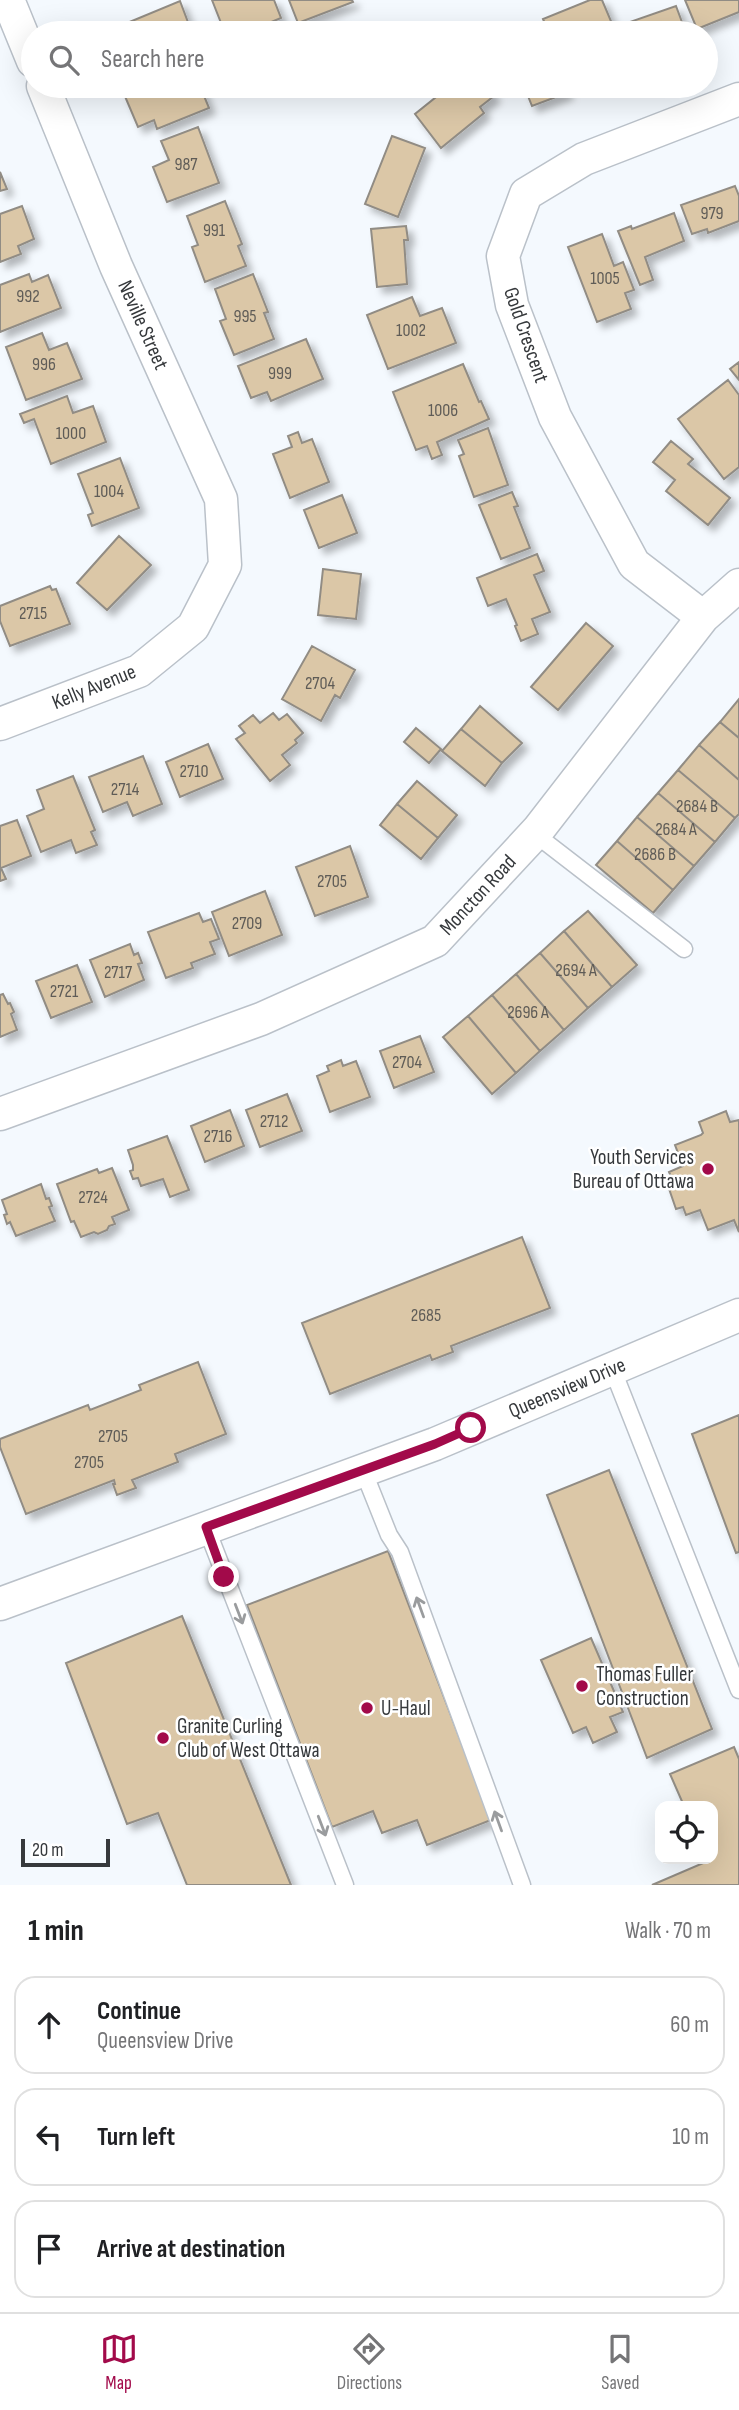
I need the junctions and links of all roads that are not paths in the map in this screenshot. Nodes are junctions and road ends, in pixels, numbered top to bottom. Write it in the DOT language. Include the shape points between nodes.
graph roads {
  1 [pos="13,6"];
  2 [pos="21,28"];
  3 [pos="48,98"];
  4 [pos="739,99"];
  5 [pos="224,567"];
  6 [pos="739,585"];
  7 [pos="703,617"];
  8 [pos="0,724"];
  9 [pos="535,834"];
  10 [pos="684,949"];
  11 [pos="0,1114"];
  12 [pos="739,1315"];
  13 [pos="611,1368"];
  14 [pos="363,1470"];
  15 [pos="206,1527"];
  16 [pos="0,1604"];
  17 [pos="739,1690"];
  18 [pos="345,1885"];
  19 [pos="522,1885"];
  1 -- 2 [label="street"];
  3 -- 5 [label="street, Neville Street" via="116,266 221,499"];
  4 -- 7 [label="street, Gold Crescent" via="584,159 526,194 503,256 512,305 555,417 634,564"];
  5 -- 8 [label="street, Kelly Avenue" via="193,627 139,671"];
  6 -- 7 [label="street, Moncton Road"];
  7 -- 9 [label="street, Moncton Road"];
  9 -- 10 [label="lane"];
  9 -- 11 [label="street, Moncton Road" via="435,941 261,1019"];
  12 -- 13 [label="street, Queensview Drive"];
  13 -- 14 [label="street, Queensview Drive"];
  13 -- 17 [label="lane"];
  14 -- 15 [label="street, Queensview Drive"];
  19 -- 14 [label="lane, one-way" via="400,1552"];
  15 -- 16 [label="street, Queensview Drive"];
  15 -- 18 [label="lane, one-way"];
}
